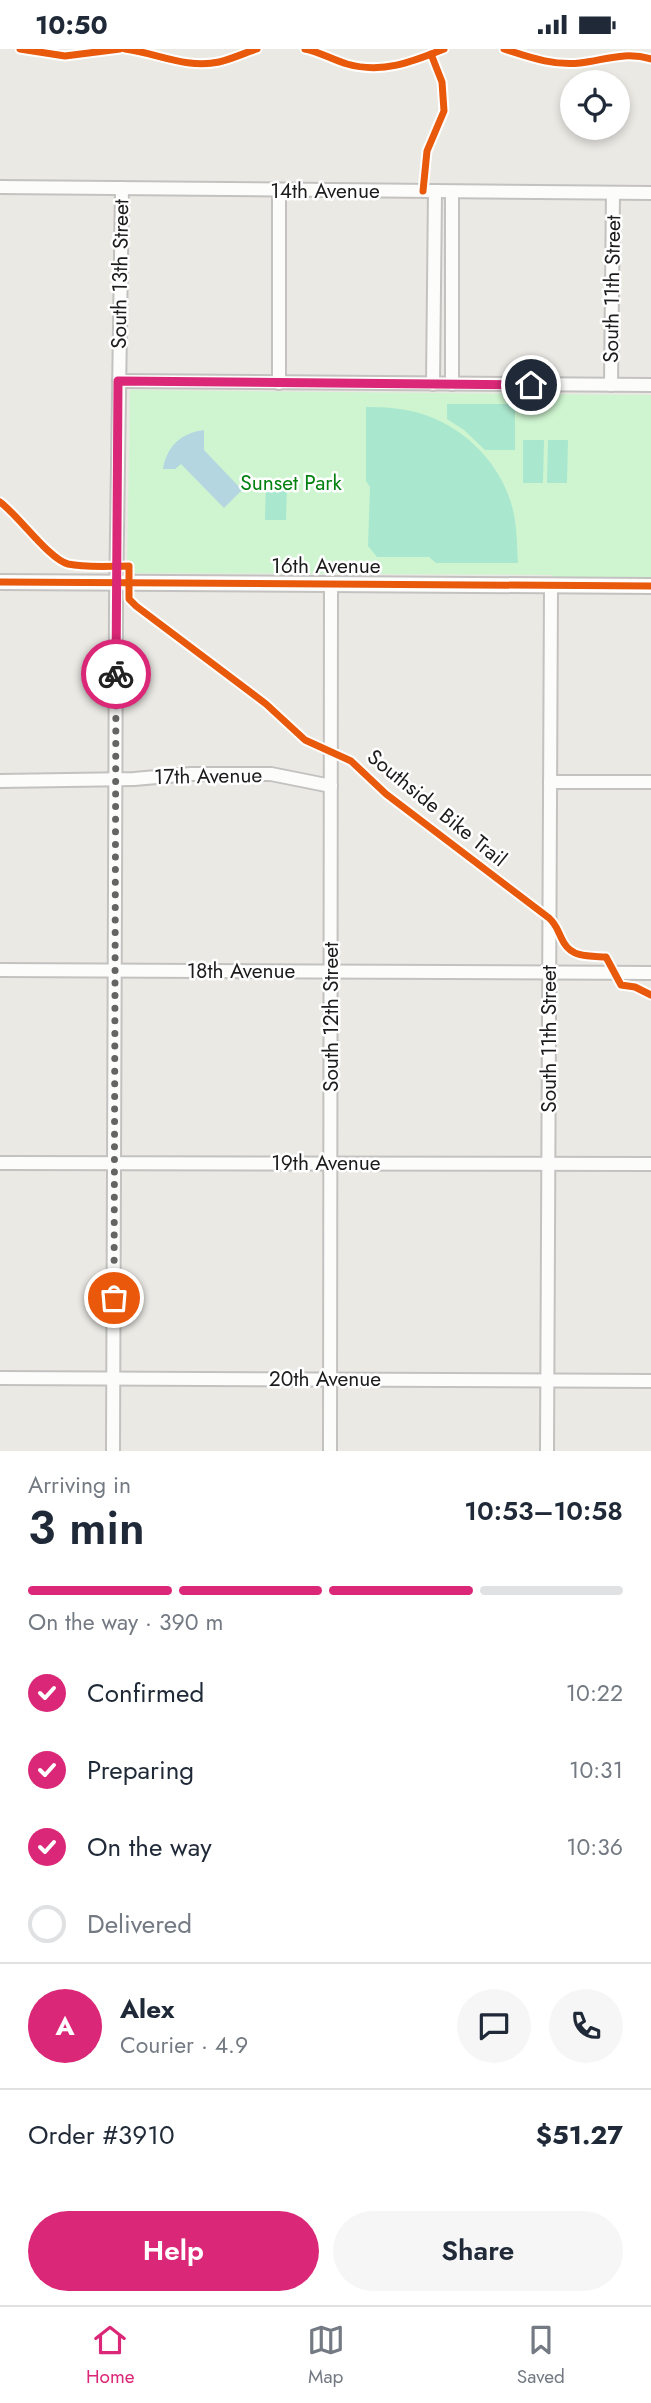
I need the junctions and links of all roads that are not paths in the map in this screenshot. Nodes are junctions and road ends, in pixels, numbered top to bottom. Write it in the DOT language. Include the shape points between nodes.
graph roads {
  1 [pos="0,187"];
  2 [pos="122,188"];
  3 [pos="279,191"];
  4 [pos="435,191"];
  5 [pos="452,192"];
  6 [pos="613,193"];
  7 [pos="651,193"];
  8 [pos="118,381"];
  9 [pos="279,383"];
  10 [pos="433,384"];
  11 [pos="452,384"];
  12 [pos="611,385"];
  13 [pos="651,386"];
  14 [pos="0,582"];
  15 [pos="117,582"];
  16 [pos="331,583"];
  17 [pos="551,585"];
  18 [pos="651,586"];
  19 [pos="116,779"];
  20 [pos="0,781"];
  21 [pos="550,782"];
  22 [pos="651,782"];
  23 [pos="331,786"];
  24 [pos="0,970"];
  25 [pos="115,971"];
  26 [pos="331,972"];
  27 [pos="549,972"];
  28 [pos="651,973"];
  29 [pos="114,1162"];
  30 [pos="0,1163"];
  31 [pos="331,1163"];
  32 [pos="548,1163"];
  33 [pos="651,1164"];
  34 [pos="0,1378"];
  35 [pos="114,1379"];
  36 [pos="330,1379"];
  37 [pos="548,1380"];
  38 [pos="651,1381"];
  39 [pos="113,1451"];
  40 [pos="330,1451"];
  41 [pos="547,1451"];
  1 -- 2 [label="street, 14th Avenue"];
  2 -- 3 [label="street, 14th Avenue"];
  2 -- 8 [label="street, South 13th Street"];
  3 -- 4 [label="street, 14th Avenue"];
  3 -- 9 [label="street"];
  4 -- 5 [label="street, 14th Avenue"];
  4 -- 10 [label="street"];
  5 -- 6 [label="street, 14th Avenue"];
  5 -- 11 [label="street"];
  6 -- 7 [label="street, 14th Avenue"];
  6 -- 12 [label="street, South 11th Street"];
  8 -- 9 [label="street"];
  8 -- 15 [label="street, South 13th Street"];
  9 -- 10 [label="street"];
  10 -- 11 [label="street"];
  11 -- 12 [label="street"];
  12 -- 13 [label="street"];
  14 -- 15 [label="street, 16th Avenue"];
  15 -- 16 [label="street, 16th Avenue"];
  15 -- 19 [label="street, South 13th Street"];
  16 -- 17 [label="street, 16th Avenue"];
  16 -- 23 [label="street, South 12th Street"];
  17 -- 18 [label="street, 16th Avenue"];
  17 -- 21 [label="street, South 11th Street"];
  19 -- 20 [label="street, 17th Avenue"];
  19 -- 23 [label="street, 17th Avenue" via="271,774"];
  19 -- 25 [label="street, South 13th Street"];
  21 -- 22 [label="street"];
  21 -- 27 [label="street, South 11th Street"];
  23 -- 26 [label="street, South 12th Street"];
  24 -- 25 [label="street, 18th Avenue"];
  25 -- 26 [label="street, 18th Avenue"];
  25 -- 29 [label="street, South 13th Street"];
  26 -- 27 [label="street, 18th Avenue"];
  26 -- 31 [label="street, South 12th Street"];
  27 -- 28 [label="street, 18th Avenue"];
  27 -- 32 [label="street, South 11th Street"];
  29 -- 30 [label="street, 19th Avenue"];
  29 -- 31 [label="street, 19th Avenue"];
  29 -- 35 [label="street, South 13th Street"];
  31 -- 32 [label="street, 19th Avenue"];
  31 -- 36 [label="street, South 12th Street"];
  32 -- 33 [label="street, 19th Avenue"];
  32 -- 37 [label="street, South 11th Street"];
  34 -- 35 [label="street, 20th Avenue"];
  35 -- 36 [label="street, 20th Avenue"];
  35 -- 39 [label="street, South 13th Street"];
  36 -- 37 [label="street, 20th Avenue"];
  36 -- 40 [label="street, South 12th Street"];
  37 -- 38 [label="street, 20th Avenue"];
  37 -- 41 [label="street, South 11th Street"];
}
